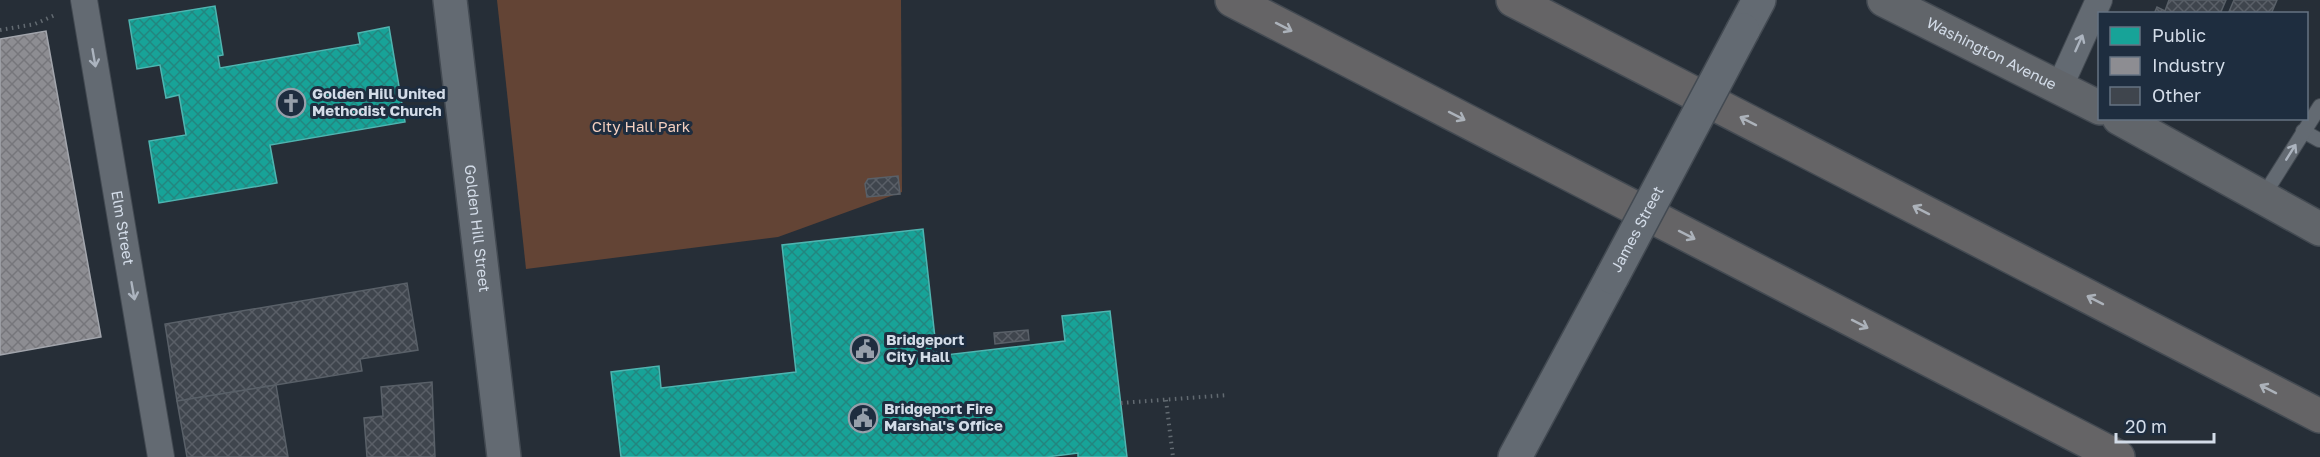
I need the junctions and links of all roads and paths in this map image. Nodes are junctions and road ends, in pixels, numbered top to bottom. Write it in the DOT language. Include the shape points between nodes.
graph roads {
  1 [pos="84,0"];
  2 [pos="450,0"];
  3 [pos="1232,0"];
  4 [pos="1513,0"];
  5 [pos="1758,0"];
  6 [pos="1884,0"];
  7 [pos="2099,0"];
  8 [pos="55,15"];
  9 [pos="0,30"];
  10 [pos="2060,86"];
  11 [pos="2320,106"];
  12 [pos="2098,107"];
  13 [pos="2123,120"];
  14 [pos="2303,131"];
  15 [pos="2319,140"];
  16 [pos="2262,198"];
  17 [pos="2320,230"];
  18 [pos="1228,395"];
  19 [pos="1166,400"];
  20 [pos="1120,404"];
  21 [pos="2320,416"];
  22 [pos="161,457"];
  23 [pos="504,457"];
  24 [pos="1173,457"];
  25 [pos="1515,457"];
  26 [pos="2118,457"];
  1 -- 22 [label="street, Elm Street, one-way"];
  2 -- 23 [label="street, Golden Hill Street"];
  3 -- 26 [label="highway, one-way"];
  21 -- 4 [label="highway, one-way"];
  5 -- 25 [label="street, James Street, bridge"];
  6 -- 10 [label="main road, Washington Avenue"];
  10 -- 7 [label="street, one-way"];
  8 -- 9 [label="path" via="35,24"];
  10 -- 12 [label="main road, Washington Avenue"];
  11 -- 14 [label="lane"];
  13 -- 16 [label="main road"];
  14 -- 15 [label="lane"];
  16 -- 14 [label="lane, one-way"];
  16 -- 17 [label="main road"];
  18 -- 19 [label="path"];
  19 -- 20 [label="path"];
  19 -- 24 [label="path"];
}
